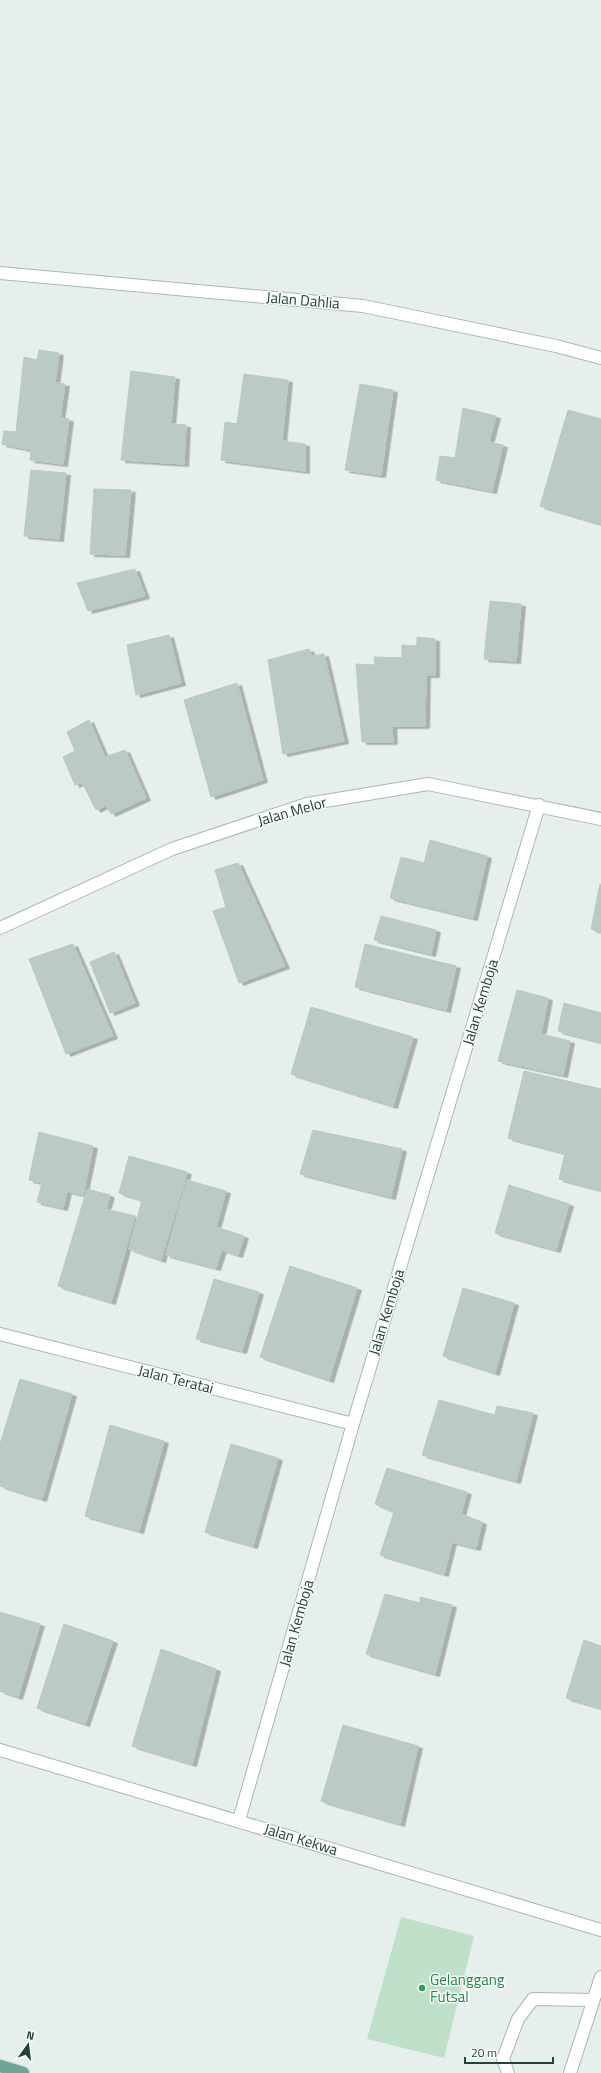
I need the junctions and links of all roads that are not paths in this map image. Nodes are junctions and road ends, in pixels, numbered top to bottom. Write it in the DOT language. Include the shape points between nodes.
graph roads {
  1 [pos="0,273"];
  2 [pos="601,358"];
  3 [pos="539,805"];
  4 [pos="601,818"];
  5 [pos="0,928"];
  6 [pos="0,1334"];
  7 [pos="353,1424"];
  8 [pos="0,1750"];
  9 [pos="239,1820"];
  10 [pos="601,1930"];
  11 [pos="601,1977"];
  12 [pos="593,2000"];
  13 [pos="0,2066"];
  14 [pos="23,2073"];
  15 [pos="508,2073"];
  16 [pos="570,2073"];
  1 -- 2 [label="street, Jalan Dahlia" via="363,306"];
  3 -- 4 [label="street, Jalan Melor"];
  3 -- 5 [label="street, Jalan Melor" via="428,784 307,804 172,849"];
  3 -- 7 [label="street, Jalan Kemboja"];
  6 -- 7 [label="street, Jalan Teratai"];
  7 -- 9 [label="street, Jalan Kemboja"];
  8 -- 9 [label="street, Jalan Kekwa"];
  9 -- 10 [label="street, Jalan Kekwa"];
  11 -- 12 [label="street"];
  12 -- 15 [label="street" via="533,1998 518,2019 503,2059"];
  12 -- 16 [label="street"];
  13 -- 14 [label="main road"];
}
